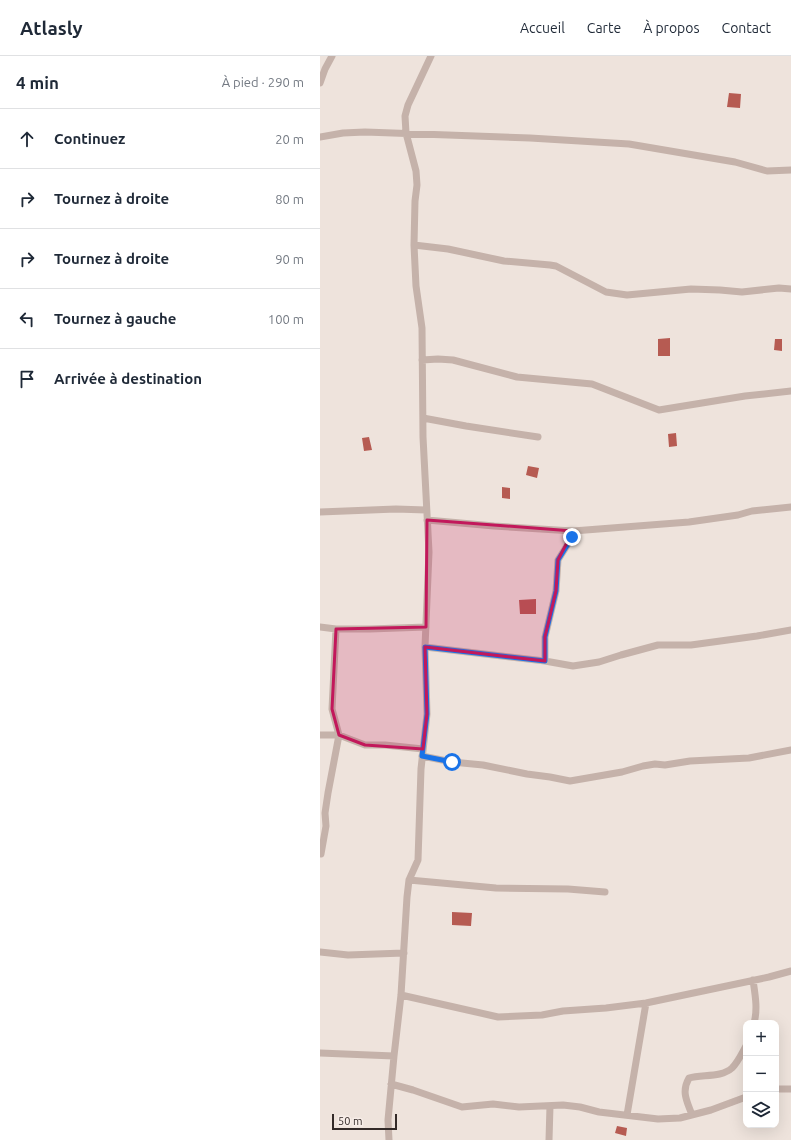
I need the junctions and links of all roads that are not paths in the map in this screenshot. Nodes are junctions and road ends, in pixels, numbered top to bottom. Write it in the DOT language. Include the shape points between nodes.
graph roads {
  1 [pos="332,56"];
  2 [pos="431,56"];
  3 [pos="320,83"];
  4 [pos="406,133"];
  5 [pos="320,137"];
  6 [pos="791,170"];
  7 [pos="414,245"];
  8 [pos="791,289"];
  9 [pos="422,360"];
  10 [pos="791,392"];
  11 [pos="423,418"];
  12 [pos="538,437"];
  13 [pos="791,507"];
  14 [pos="426,510"];
  15 [pos="320,512"];
  16 [pos="427,520"];
  17 [pos="573,530"];
  18 [pos="320,627"];
  19 [pos="426,627"];
  20 [pos="336,629"];
  21 [pos="791,630"];
  22 [pos="425,647"];
  23 [pos="545,661"];
  24 [pos="320,734"];
  25 [pos="339,735"];
  26 [pos="791,750"];
  27 [pos="423,752"];
  28 [pos="320,856"];
  29 [pos="409,880"];
  30 [pos="605,892"];
  31 [pos="320,952"];
  32 [pos="404,953"];
  33 [pos="791,971"];
  34 [pos="753,980"];
  35 [pos="401,995"];
  36 [pos="646,1003"];
  37 [pos="755,1020"];
  38 [pos="743,1051"];
  39 [pos="320,1053"];
  40 [pos="394,1056"];
  41 [pos="391,1084"];
  42 [pos="779,1089"];
  43 [pos="791,1089"];
  44 [pos="743,1098"];
  45 [pos="550,1106"];
  46 [pos="627,1115"];
  47 [pos="692,1115"];
  48 [pos="389,1140"];
  49 [pos="549,1140"];
  1 -- 3 [label="street"];
  2 -- 4 [label="street" via="408,106"];
  4 -- 5 [label="street" via="343,133"];
  4 -- 6 [label="street" via="630,144 735,162 767,171"];
  4 -- 7 [label="street" via="417,184"];
  7 -- 8 [label="street" via="448,249 504,261 556,266 606,292 628,296 691,289 742,292"];
  7 -- 9 [label="street" via="422,328"];
  9 -- 10 [label="street" via="453,360 517,377 592,384 659,410 746,396"];
  9 -- 11 [label="street"];
  11 -- 12 [label="street"];
  11 -- 14 [label="street"];
  13 -- 17 [label="street" via="683,523"];
  14 -- 15 [label="street"];
  14 -- 16 [label="street"];
  16 -- 17 [label="street"];
  16 -- 19 [label="street"];
  17 -- 23 [label="street" via="558,560 556,591 545,637"];
  18 -- 20 [label="street"];
  19 -- 20 [label="street"];
  19 -- 22 [label="street"];
  20 -- 25 [label="street" via="332,709"];
  21 -- 23 [label="street" via="691,645 658,645 573,666"];
  22 -- 23 [label="street"];
  22 -- 27 [label="street" via="427,714"];
  24 -- 25 [label="street"];
  25 -- 27 [label="street" via="365,745 385,745"];
  25 -- 28 [label="street"];
  26 -- 27 [label="street" via="749,758 655,764 570,782 483,765 452,762"];
  27 -- 29 [label="street" via="418,860"];
  29 -- 30 [label="street" via="496,888"];
  29 -- 32 [label="street"];
  31 -- 32 [label="street" via="348,955"];
  32 -- 35 [label="street"];
  33 -- 34 [label="street"];
  34 -- 36 [label="street"];
  34 -- 37 [label="street"];
  35 -- 36 [label="street" via="503,1017"];
  35 -- 40 [label="street"];
  36 -- 46 [label="street"];
  38 -- 47 [label="street" via="731,1069 721,1074 689,1078 684,1089"];
  39 -- 40 [label="street"];
  40 -- 41 [label="street"];
  41 -- 45 [label="street" via="462,1107 493,1104 519,1107"];
  41 -- 48 [label="street"];
  42 -- 43 [label="street"];
  44 -- 47 [label="street"];
  45 -- 46 [label="street" via="580,1107"];
  45 -- 49 [label="street"];
  46 -- 47 [label="street" via="658,1119"];
}
